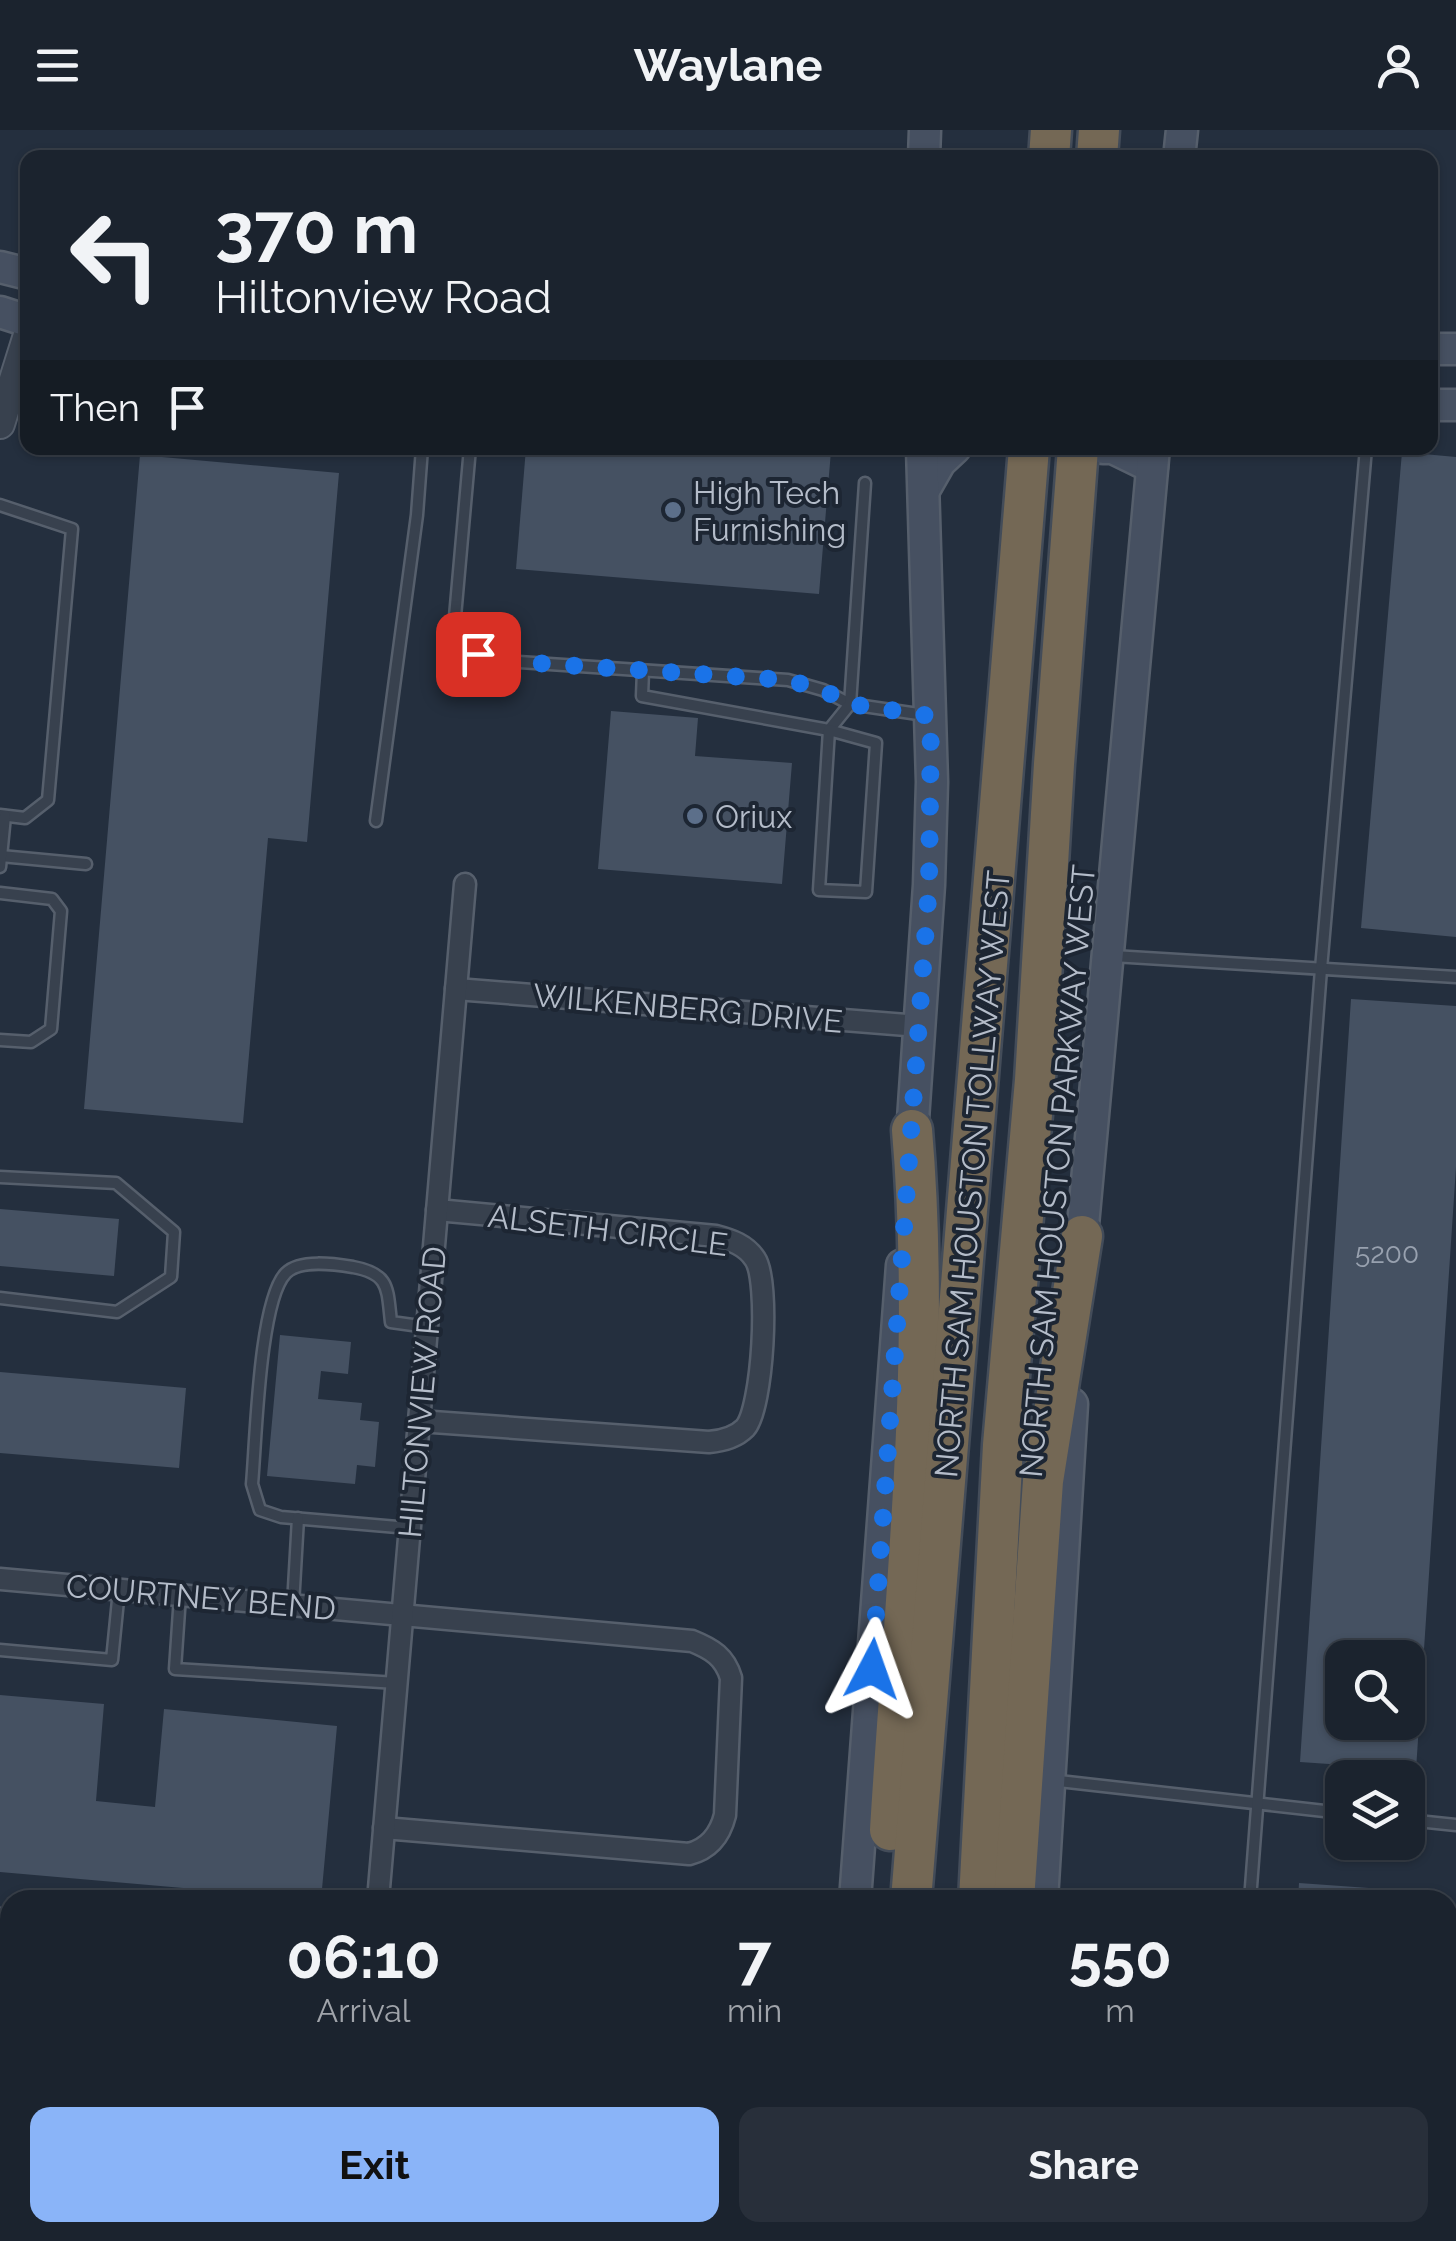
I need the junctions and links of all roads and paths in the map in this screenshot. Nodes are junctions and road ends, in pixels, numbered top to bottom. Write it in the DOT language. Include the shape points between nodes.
graph roads {
  1 [pos="20,368"];
  2 [pos="0,424"];
  3 [pos="422,455"];
  4 [pos="469,455"];
  5 [pos="906,455"];
  6 [pos="922,455"];
  7 [pos="948,455"];
  8 [pos="1030,455"];
  9 [pos="1078,455"];
  10 [pos="1157,455"];
  11 [pos="1365,455"];
  12 [pos="864,483"];
  13 [pos="924,490"];
  14 [pos="0,505"];
  15 [pos="643,671"];
  16 [pos="850,704"];
  17 [pos="931,716"];
  18 [pos="829,730"];
  19 [pos="2,816"];
  20 [pos="376,821"];
  21 [pos="1,856"];
  22 [pos="86,864"];
  23 [pos="0,867"];
  24 [pos="465,884"];
  25 [pos="0,893"];
  26 [pos="1108,956"];
  27 [pos="1320,969"];
  28 [pos="1456,977"];
  29 [pos="456,989"];
  30 [pos="919,1026"];
  31 [pos="0,1040"];
  32 [pos="912,1130"];
  33 [pos="0,1177"];
  34 [pos="437,1210"];
  35 [pos="1082,1236"];
  36 [pos="0,1298"];
  37 [pos="427,1326"];
  38 [pos="419,1421"];
  39 [pos="298,1518"];
  40 [pos="410,1528"];
  41 [pos="0,1580"];
  42 [pos="119,1590"];
  43 [pos="180,1595"];
  44 [pos="293,1606"];
  45 [pos="403,1615"];
  46 [pos="0,1650"];
  47 [pos="397,1683"];
  48 [pos="1049,1780"];
  49 [pos="1256,1803"];
  50 [pos="1325,1811"];
  51 [pos="1425,1822"];
  52 [pos="1456,1825"];
  53 [pos="384,1828"];
  54 [pos="379,1890"];
  55 [pos="856,1890"];
  56 [pos="887,1890"];
  57 [pos="912,1890"];
  58 [pos="981,1890"];
  59 [pos="1015,1890"];
  60 [pos="1043,1890"];
  61 [pos="1251,1890"];
  1 -- 2 [label="street"];
  3 -- 20 [label="lane"];
  4 -- 15 [label="lane" via="458,641 505,661"];
  5 -- 13 [label="main road"];
  6 -- 13 [label="main road"];
  7 -- 13 [label="main road"];
  8 -- 57 [label="highway, NORTH SAM HOUSTON TOLLWAY WEST"];
  9 -- 58 [label="highway, NORTH SAM HOUSTON TOLLWAY WEST" via="1003,1445"];
  10 -- 26 [label="main road, NORTH SAM HOUSTON PARKWAY WEST"];
  11 -- 27 [label="lane"];
  12 -- 16 [label="lane"];
  13 -- 17 [label="main road"];
  14 -- 19 [label="lane" via="72,530 48,800 25,818"];
  15 -- 16 [label="lane" via="788,680"];
  15 -- 18 [label="lane" via="642,696"];
  16 -- 17 [label="lane"];
  16 -- 18 [label="lane"];
  17 -- 30 [label="main road"];
  18 -- 18 [label="lane" via="876,743 866,892 819,890"];
  19 -- 21 [label="lane"];
  21 -- 22 [label="lane"];
  21 -- 23 [label="lane"];
  24 -- 29 [label="street, HILTONVIEW ROAD"];
  25 -- 31 [label="lane" via="52,899 62,910 51,1030 31,1042"];
  26 -- 27 [label="lane"];
  26 -- 35 [label="main road, NORTH SAM HOUSTON PARKWAY WEST"];
  27 -- 28 [label="lane"];
  27 -- 49 [label="lane"];
  29 -- 30 [label="street, WILKENBERG DRIVE"];
  29 -- 34 [label="street, HILTONVIEW ROAD"];
  30 -- 32 [label="main road"];
  32 -- 55 [label="main road"];
  32 -- 56 [label="highway" via="918,1205 914,1492"];
  33 -- 36 [label="lane" via="116,1183 174,1232 170,1278 116,1312"];
  34 -- 37 [label="street, HILTONVIEW ROAD"];
  34 -- 38 [label="street, ALSETH CIRCLE" via="732,1240 762,1272 756,1402 745,1428 724,1440"];
  35 -- 48 [label="main road, NORTH SAM HOUSTON PARKWAY WEST"];
  35 -- 59 [label="highway" via="1043,1481"];
  37 -- 38 [label="street, HILTONVIEW ROAD"];
  37 -- 39 [label="lane" via="392,1322 374,1271 297,1265 284,1274 270,1304 252,1484 260,1510"];
  38 -- 40 [label="street, HILTONVIEW ROAD"];
  39 -- 40 [label="lane"];
  39 -- 44 [label="lane"];
  40 -- 45 [label="street, HILTONVIEW ROAD"];
  41 -- 42 [label="street, COURTNEY BEND"];
  42 -- 43 [label="street, COURTNEY BEND"];
  42 -- 46 [label="lane" via="112,1660"];
  43 -- 44 [label="street, COURTNEY BEND"];
  43 -- 47 [label="lane" via="175,1669"];
  44 -- 45 [label="street, COURTNEY BEND"];
  45 -- 47 [label="street, HILTONVIEW ROAD"];
  45 -- 53 [label="street, COURTNEY BEND" via="692,1641 712,1649 731,1678 725,1815 721,1830 689,1854"];
  47 -- 53 [label="street, HILTONVIEW ROAD"];
  48 -- 49 [label="lane"];
  48 -- 60 [label="main road, NORTH SAM HOUSTON PARKWAY WEST"];
  49 -- 50 [label="lane"];
  49 -- 61 [label="lane"];
  51 -- 52 [label="lane"];
  53 -- 54 [label="street, HILTONVIEW ROAD"];
}
